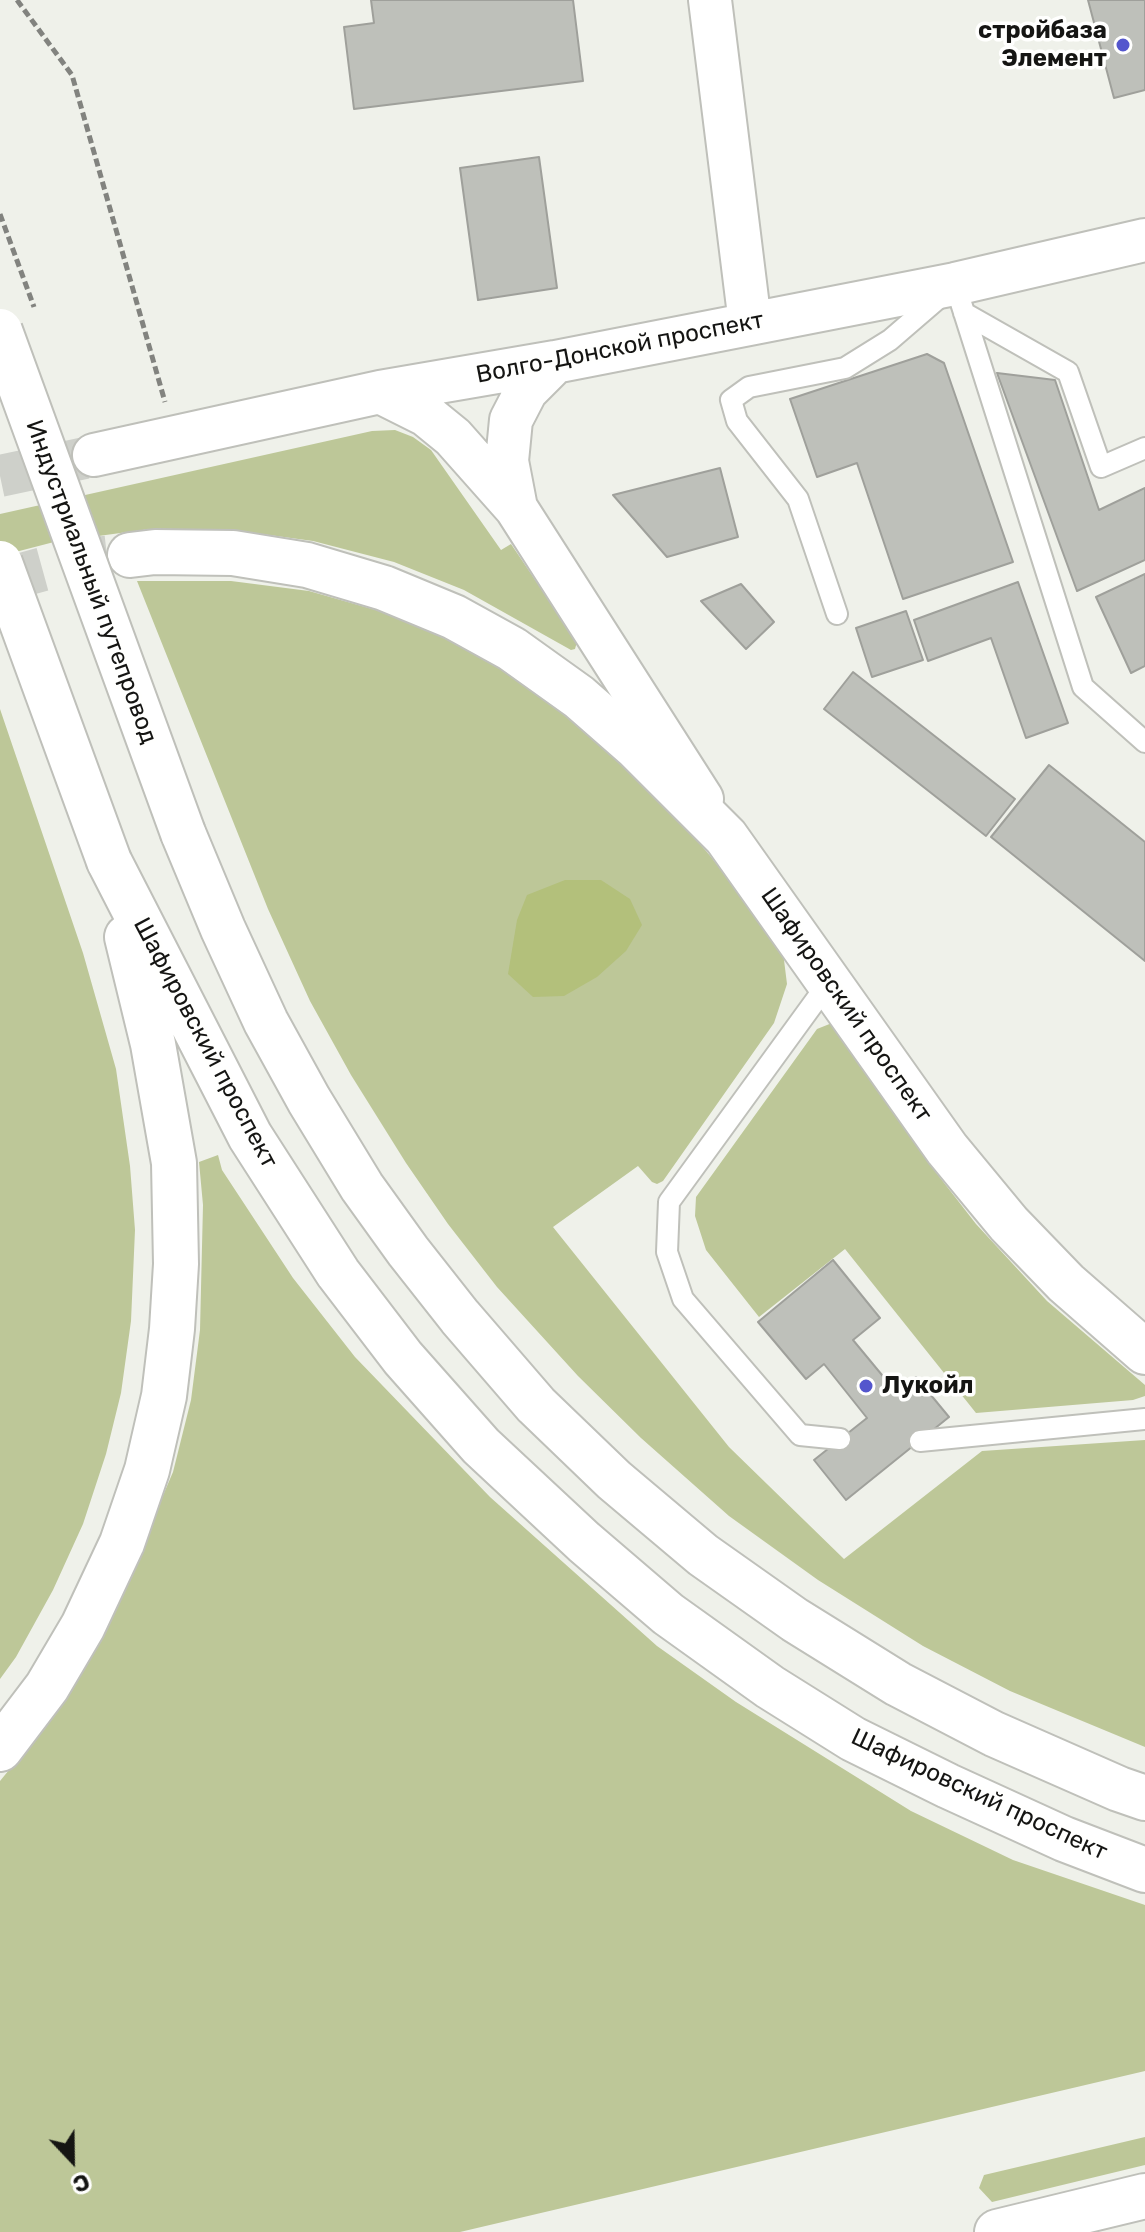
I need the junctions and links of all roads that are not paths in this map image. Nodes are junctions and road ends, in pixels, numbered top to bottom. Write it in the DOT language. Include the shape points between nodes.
graph roads {
  1 [pos="710,0"];
  2 [pos="1145,240"];
  3 [pos="960,299"];
  4 [pos="750,323"];
  5 [pos="0,331"];
  6 [pos="555,362"];
  7 [pos="380,392"];
  8 [pos="1145,448"];
  9 [pos="94,455"];
  10 [pos="516,508"];
  11 [pos="130,555"];
  12 [pos="0,563"];
  13 [pos="837,614"];
  14 [pos="1145,742"];
  15 [pos="726,837"];
  16 [pos="109,861"];
  17 [pos="829,982"];
  18 [pos="1145,1352"];
  19 [pos="1145,1419"];
  20 [pos="840,1439"];
  21 [pos="920,1441"];
  22 [pos="0,1749"];
  23 [pos="1145,1798"];
  24 [pos="1145,1870"];
  25 [pos="1145,2196"];
  26 [pos="997,2232"];
  1 -- 4 [label="street"];
  2 -- 3 [label="street, Волго-Донской проспект"];
  3 -- 4 [label="street, Волго-Донской проспект"];
  3 -- 8 [label="lane" via="1068,372 1101,467"];
  3 -- 13 [label="lane" via="845,368 749,387 731,400 737,421 798,499"];
  3 -- 14 [label="lane" via="1083,687"];
  4 -- 6 [label="street, Волго-Донской проспект"];
  5 -- 23 [label="main road, Индустриальный путепровод, bridge" via="223,929 266,1022 354,1174 434,1284 536,1405 703,1555 898,1684 981,1727"];
  6 -- 7 [label="street, Волго-Донской проспект"];
  6 -- 10 [label="street" via="526,391 511,420 507,461"];
  7 -- 9 [label="street, Волго-Донской проспект"];
  7 -- 10 [label="street" via="426,415 453,437"];
  10 -- 15 [label="street"];
  11 -- 15 [label="main road, Шафировский проспект" via="233,553 307,565 454,617 512,649 579,697"];
  12 -- 16 [label="main road, bridge"];
  15 -- 17 [label="main road, Шафировский проспект"];
  16 -- 22 [label="main road, Шафировский проспект" via="153,1044 174,1163 176,1264 164,1396 122,1543 62,1662"];
  16 -- 24 [label="main road, Шафировский проспект" via="250,1136 338,1273 403,1358 481,1446 668,1614 770,1687 853,1739 934,1779"];
  17 -- 18 [label="main road, Шафировский проспект" via="947,1149 1009,1224"];
  17 -- 20 [label="lane" via="669,1202 667,1252 683,1299 800,1435"];
  19 -- 21 [label="lane"];
  25 -- 26 [label="main road"];
}
